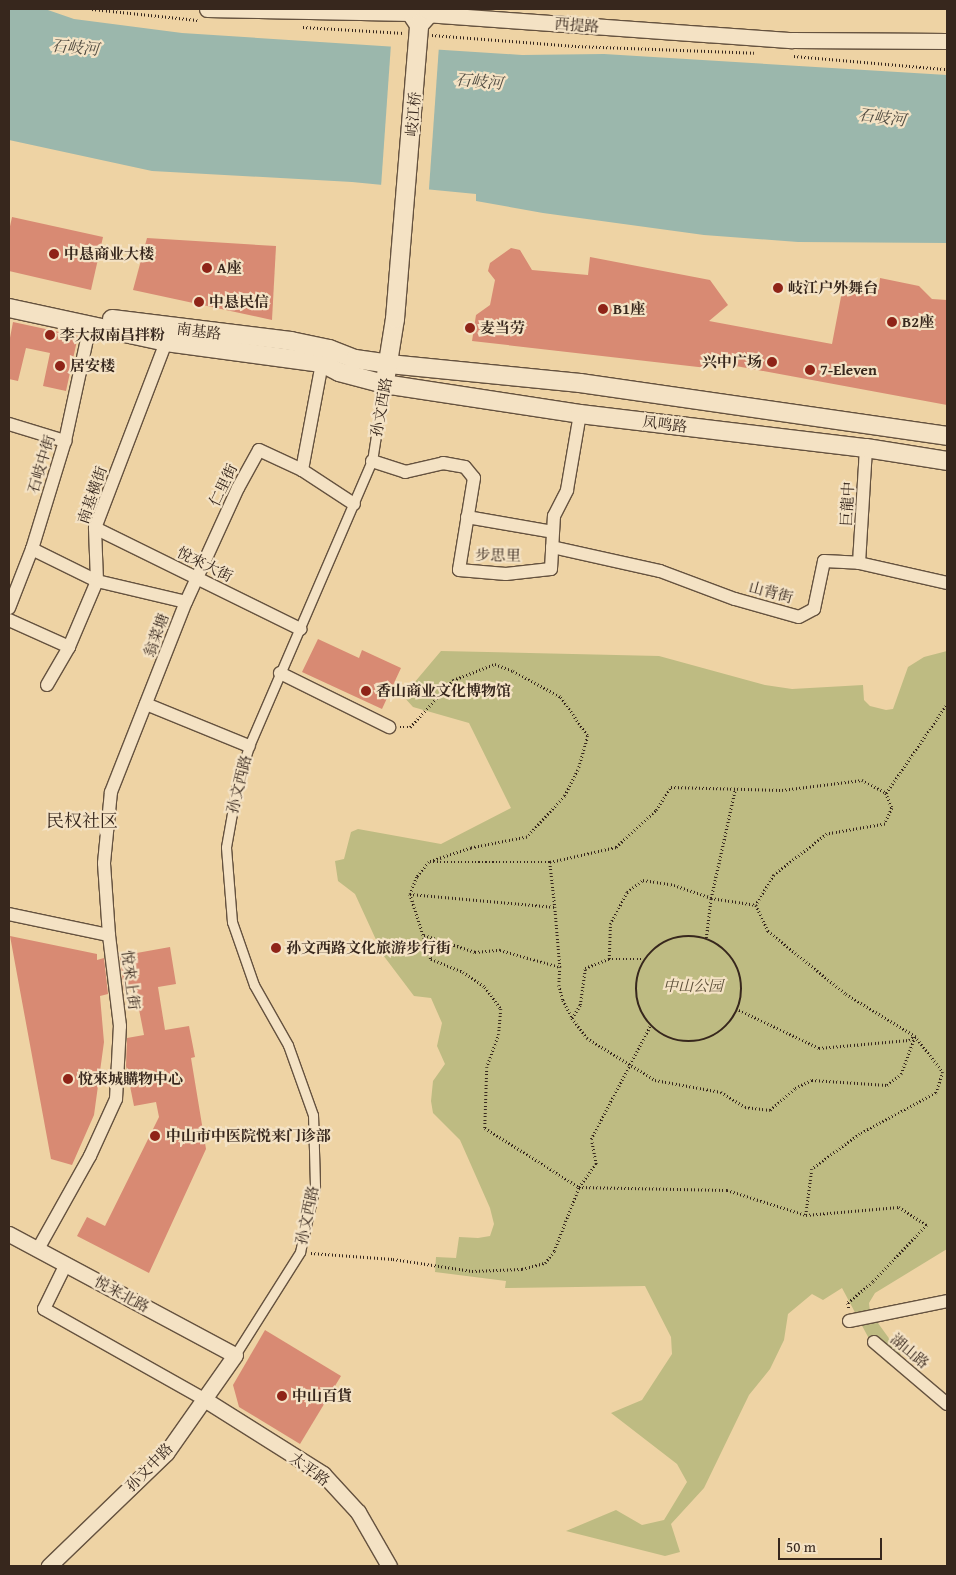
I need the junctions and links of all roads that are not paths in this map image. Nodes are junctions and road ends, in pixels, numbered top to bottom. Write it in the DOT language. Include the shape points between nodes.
graph roads {
  1 [pos="206,9"];
  2 [pos="420,21"];
  3 [pos="945,39"];
  4 [pos="406,204"];
  5 [pos="10,309"];
  6 [pos="90,325"];
  7 [pos="166,342"];
  8 [pos="322,363"];
  9 [pos="389,364"];
  10 [pos="384,384"];
  11 [pos="580,414"];
  12 [pos="9,424"];
  13 [pos="947,436"];
  14 [pos="65,440"];
  15 [pos="866,448"];
  16 [pos="372,461"];
  17 [pos="947,461"];
  18 [pos="302,470"];
  19 [pos="354,504"];
  20 [pos="467,517"];
  21 [pos="95,528"];
  22 [pos="553,532"];
  23 [pos="552,547"];
  24 [pos="32,549"];
  25 [pos="860,563"];
  26 [pos="197,578"];
  27 [pos="97,580"];
  28 [pos="947,583"];
  29 [pos="186,602"];
  30 [pos="9,608"];
  31 [pos="9,620"];
  32 [pos="300,629"];
  33 [pos="69,647"];
  34 [pos="280,673"];
  35 [pos="47,685"];
  36 [pos="146,704"];
  37 [pos="389,727"];
  38 [pos="249,746"];
  39 [pos="9,914"];
  40 [pos="109,935"];
  41 [pos="9,1234"];
  42 [pos="38,1249"];
  43 [pos="66,1264"];
  44 [pos="947,1301"];
  45 [pos="850,1321"];
  46 [pos="874,1342"];
  47 [pos="235,1355"];
  48 [pos="204,1399"];
  49 [pos="947,1404"];
  50 [pos="49,1566"];
  51 [pos="389,1566"];
  1 -- 2 [label="street, 西提路"];
  2 -- 3 [label="street, 西提路" via="792,40"];
  2 -- 4 [label="main road, 岐江桥"];
  4 -- 9 [label="main road, 孙文西路"];
  5 -- 6 [label="main road, 南基路"];
  5 -- 9 [label="main road, 南基路" via="291,342"];
  6 -- 7 [label="main road, 南基路"];
  6 -- 14 [label="street, 石岐中街"];
  7 -- 8 [label="main road, 南基路"];
  7 -- 21 [label="street, 南基橫街"];
  8 -- 10 [label="main road, 南基路" via="339,372"];
  8 -- 18 [label="street"];
  9 -- 10 [label="main road, 孙文西路"];
  9 -- 13 [label="main road, 凤鸣路" via="580,383"];
  10 -- 11 [label="main road, 凤鸣路"];
  10 -- 16 [label="street, 孙文西路"];
  11 -- 15 [label="main road, 凤鸣路"];
  11 -- 22 [label="street, 步思里" via="567,490 554,516"];
  12 -- 14 [label="street"];
  14 -- 24 [label="street, 石岐中街"];
  15 -- 17 [label="main road, 凤鸣路"];
  15 -- 25 [label="street, 巨龍中"];
  16 -- 19 [label="street, 孙文西路"];
  16 -- 20 [label="street, 步思里" via="405,472 443,463 465,467 474,478"];
  18 -- 19 [label="street, 仁里街"];
  18 -- 26 [label="street, 仁里街" via="259,450"];
  19 -- 32 [label="street, 孙文西路"];
  20 -- 22 [label="street"];
  20 -- 23 [label="street, 步思里" via="460,570 506,574 551,569"];
  21 -- 26 [label="street, 悅來大街"];
  21 -- 27 [label="street, 南基橫街"];
  22 -- 23 [label="street, 步思里"];
  23 -- 25 [label="street, 山背街" via="660,571 735,599 799,617 814,609 824,562"];
  24 -- 27 [label="street"];
  24 -- 30 [label="street, 石岐中街"];
  25 -- 28 [label="street, 山背街"];
  26 -- 29 [label="street, 翁菜塘"];
  26 -- 32 [label="street, 悅來大街"];
  27 -- 29 [label="street"];
  27 -- 33 [label="street, 南基橫街"];
  29 -- 36 [label="street, 翁菜塘"];
  31 -- 33 [label="street"];
  32 -- 34 [label="street, 孙文西路"];
  33 -- 35 [label="street, 南基橫街"];
  34 -- 37 [label="street"];
  34 -- 38 [label="street, 孙文西路"];
  36 -- 38 [label="street"];
  36 -- 40 [label="street, 悅來上街" via="111,792 104,863"];
  38 -- 47 [label="street, 孙文西路" via="237,785 226,848 232,922 254,985 288,1045 313,1115 315,1186 300,1252"];
  39 -- 40 [label="street"];
  40 -- 42 [label="street, 悅來上街" via="120,1026 116,1099 90,1156"];
  41 -- 42 [label="street, 悦来北路"];
  42 -- 43 [label="street, 悦来北路"];
  43 -- 47 [label="street, 悦来北路"];
  43 -- 48 [label="street" via="44,1309"];
  44 -- 45 [label="street"];
  46 -- 49 [label="street, 湖山路"];
  47 -- 48 [label="street, 孙文中路"];
  48 -- 50 [label="street, 孙文中路" via="166,1453"];
  48 -- 51 [label="street, 太平路" via="323,1474 358,1512"];
}
